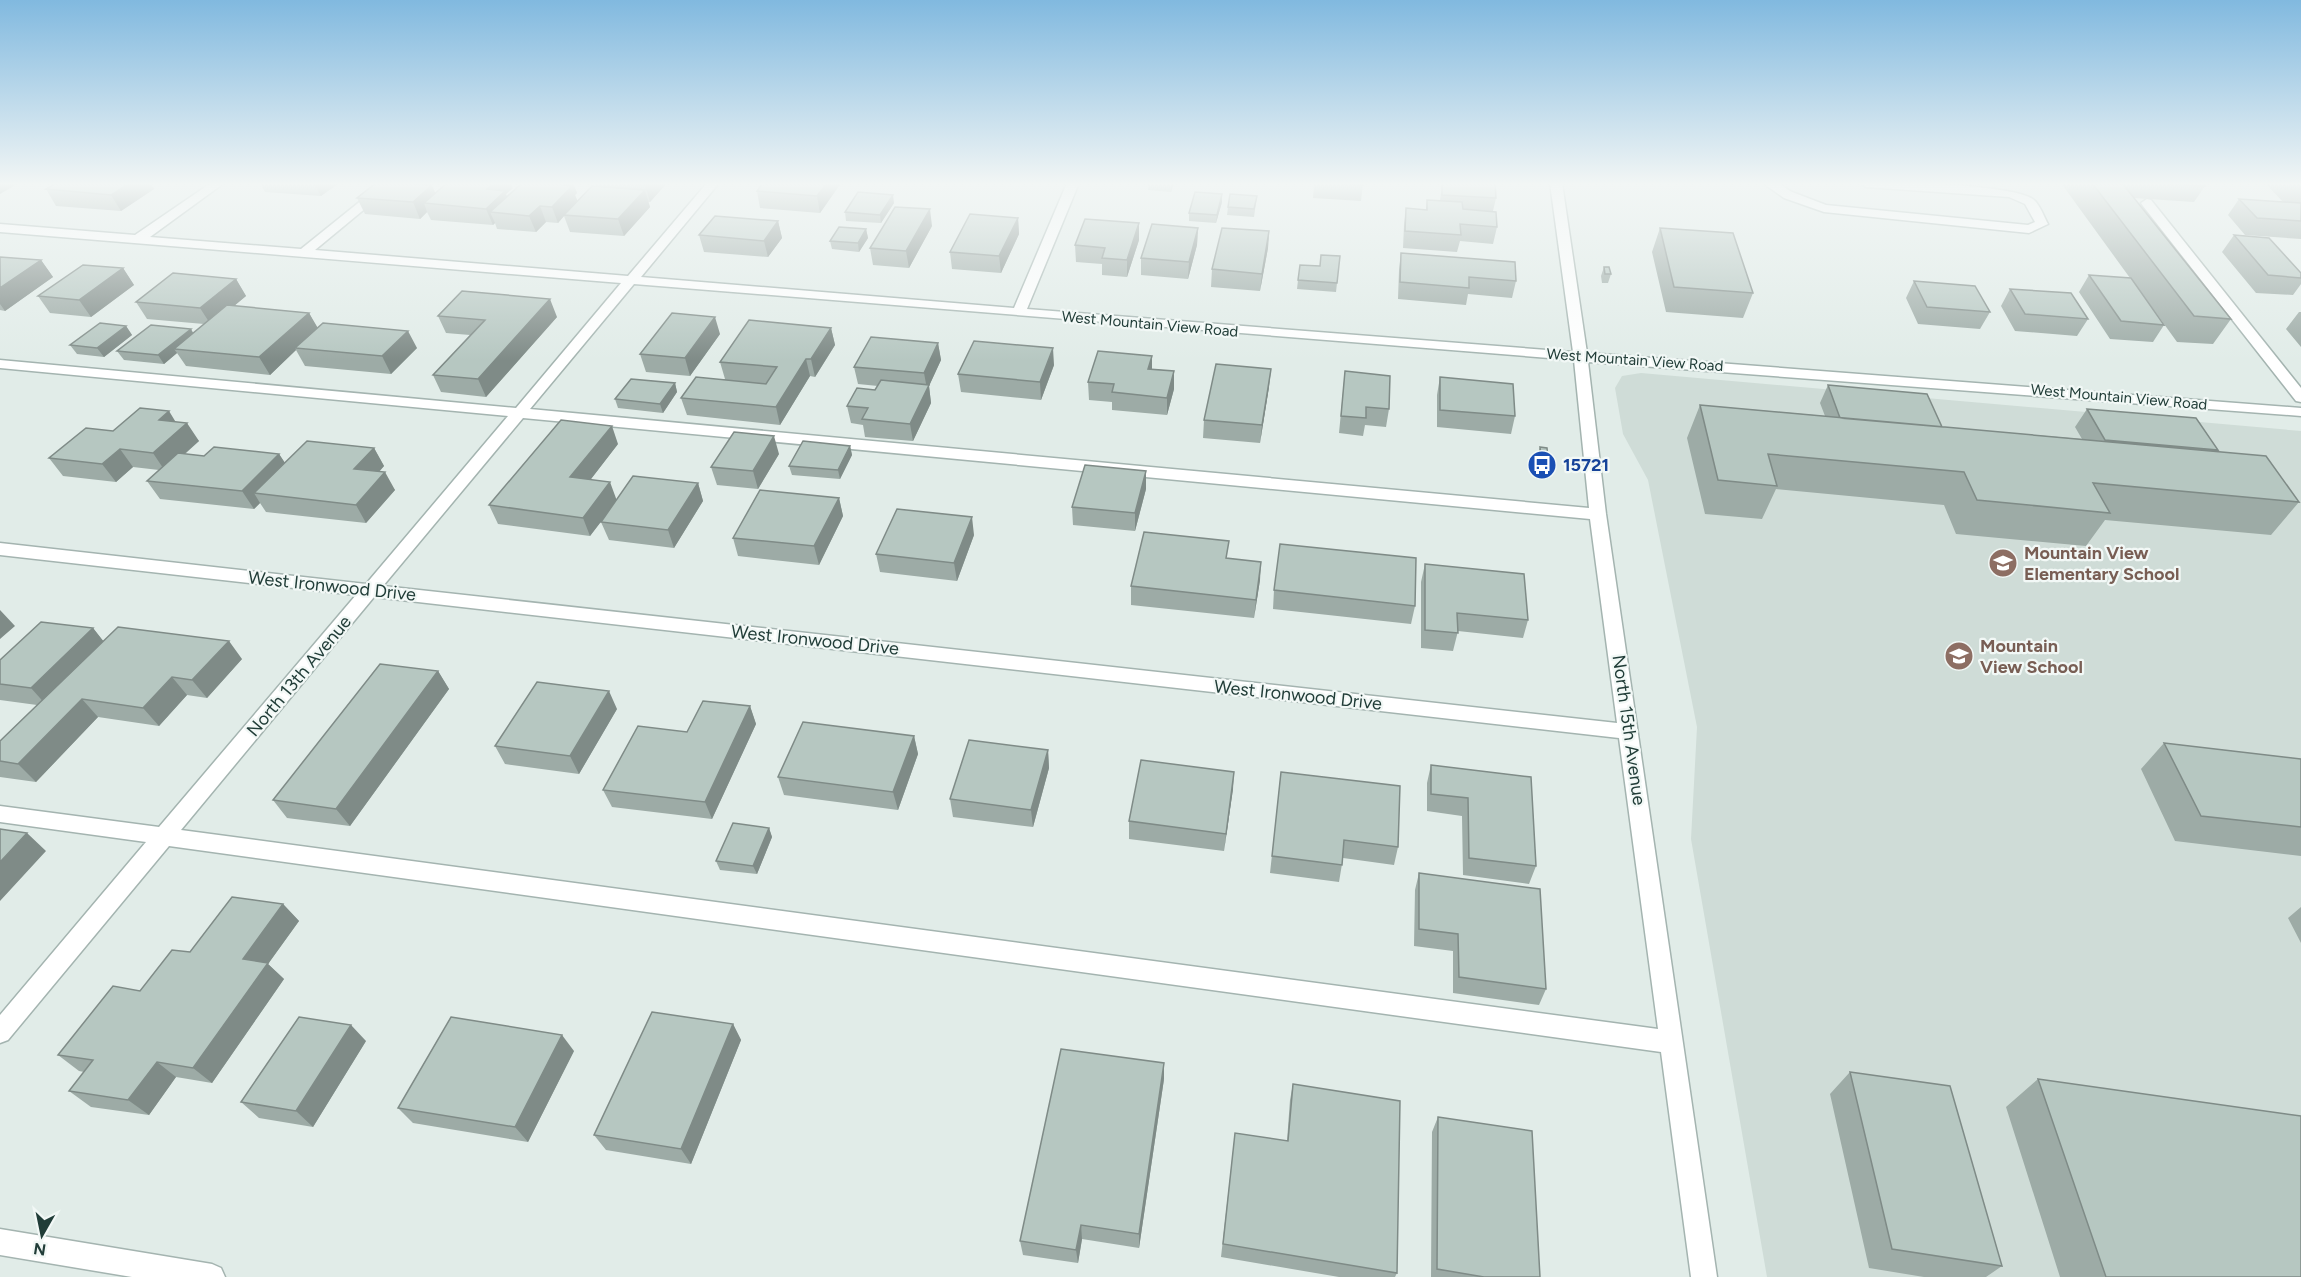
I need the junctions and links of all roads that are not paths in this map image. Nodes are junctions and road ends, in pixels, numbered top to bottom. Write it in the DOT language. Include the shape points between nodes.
graph roads {
  1 [pos="168,243"];
  2 [pos="317,243"];
  3 [pos="663,243"];
  4 [pos="1048,243"];
  5 [pos="1564,243"];
  6 [pos="2178,243"];
  7 [pos="303,254"];
  8 [pos="630,281"];
  9 [pos="1019,313"];
  10 [pos="1579,356"];
  11 [pos="0,364"];
  12 [pos="2301,398"];
  13 [pos="518,412"];
  14 [pos="2301,412"];
  15 [pos="1598,514"];
  16 [pos="0,549"];
  17 [pos="372,591"];
  18 [pos="1629,732"];
  19 [pos="0,814"];
  20 [pos="165,835"];
  21 [pos="0,1032"];
  22 [pos="1672,1042"];
  23 [pos="0,1242"];
  24 [pos="212,1277"];
  25 [pos="1704,1277"];
  1 -- 7 [label="street, West Mountain View Road"];
  2 -- 7 [label="street"];
  3 -- 8 [label="street, North 13th Avenue"];
  4 -- 9 [label="street"];
  5 -- 10 [label="street, North 15th Avenue"];
  6 -- 12 [label="street"];
  7 -- 8 [label="street, West Mountain View Road"];
  8 -- 9 [label="street, West Mountain View Road"];
  8 -- 13 [label="street, North 13th Avenue"];
  9 -- 10 [label="street, West Mountain View Road"];
  10 -- 14 [label="street, West Mountain View Road"];
  10 -- 15 [label="street, North 15th Avenue"];
  11 -- 13 [label="street"];
  13 -- 15 [label="street"];
  13 -- 17 [label="street, North 13th Avenue"];
  15 -- 18 [label="street, North 15th Avenue"];
  16 -- 17 [label="street, West Ironwood Drive"];
  17 -- 18 [label="street, West Ironwood Drive"];
  17 -- 20 [label="street, North 13th Avenue"];
  18 -- 22 [label="street, North 15th Avenue"];
  19 -- 20 [label="street"];
  20 -- 21 [label="street, North 13th Avenue"];
  20 -- 22 [label="street"];
  22 -- 25 [label="street, North 15th Avenue"];
  23 -- 24 [label="street"];
}
